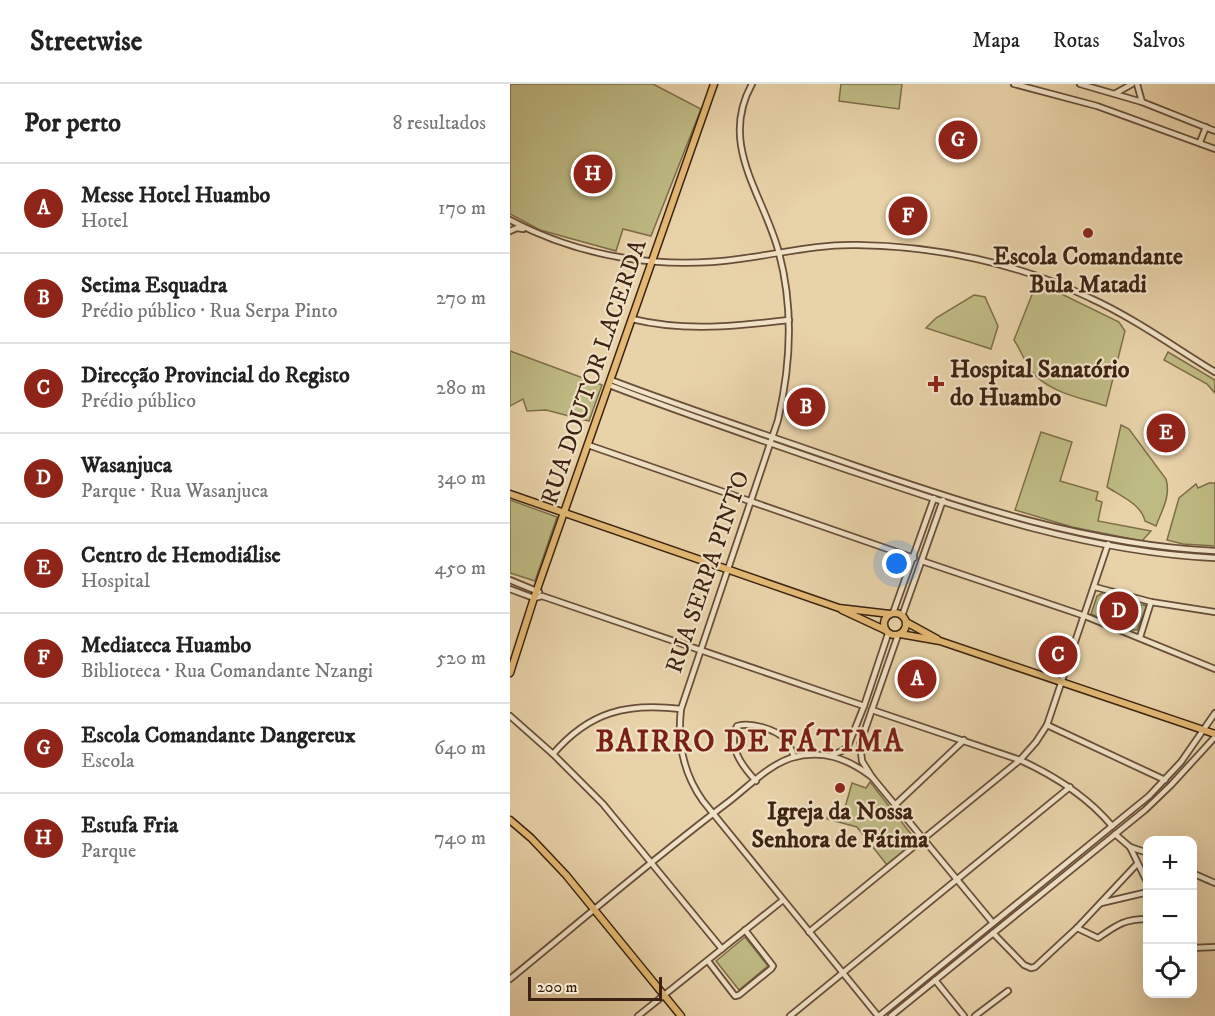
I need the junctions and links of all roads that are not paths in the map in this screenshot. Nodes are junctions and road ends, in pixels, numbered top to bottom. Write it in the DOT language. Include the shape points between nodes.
graph roads {
  1 [pos="714,84"];
  2 [pos="752,84"];
  3 [pos="1014,84"];
  4 [pos="1051,84"];
  5 [pos="1080,84"];
  6 [pos="1132,84"];
  7 [pos="1137,84"];
  8 [pos="1049,92"];
  9 [pos="1115,94"];
  10 [pos="1142,102"];
  11 [pos="1206,127"];
  12 [pos="1215,130"];
  13 [pos="1200,142"];
  14 [pos="1215,148"];
  15 [pos="510,220"];
  16 [pos="528,230"];
  17 [pos="510,231"];
  18 [pos="779,252"];
  19 [pos="652,261"];
  20 [pos="632,319"];
  21 [pos="789,321"];
  22 [pos="1215,372"];
  23 [pos="610,383"];
  24 [pos="732,427"];
  25 [pos="772,437"];
  26 [pos="770,443"];
  27 [pos="588,445"];
  28 [pos="804,448"];
  29 [pos="802,454"];
  30 [pos="847,463"];
  31 [pos="845,469"];
  32 [pos="936,493"];
  33 [pos="510,494"];
  34 [pos="945,496"];
  35 [pos="934,499"];
  36 [pos="943,502"];
  37 [pos="751,503"];
  38 [pos="564,513"];
  39 [pos="1034,522"];
  40 [pos="1031,529"];
  41 [pos="1070,531"];
  42 [pos="1068,537"];
  43 [pos="1109,540"];
  44 [pos="1108,546"];
  45 [pos="1188,550"];
  46 [pos="1215,551"];
  47 [pos="1188,556"];
  48 [pos="914,558"];
  49 [pos="1215,558"];
  50 [pos="922,561"];
  51 [pos="727,569"];
  52 [pos="510,580"];
  53 [pos="1095,587"];
  54 [pos="537,589"];
  55 [pos="510,590"];
  56 [pos="543,596"];
  57 [pos="534,598"];
  58 [pos="1151,602"];
  59 [pos="839,608"];
  60 [pos="1215,612"];
  61 [pos="891,614"];
  62 [pos="1085,616"];
  63 [pos="904,619"];
  64 [pos="887,632"];
  65 [pos="899,635"];
  66 [pos="1140,637"];
  67 [pos="940,641"];
  68 [pos="700,650"];
  69 [pos="1215,669"];
  70 [pos="510,672"];
  71 [pos="1062,682"];
  72 [pos="864,706"];
  73 [pos="681,709"];
  74 [pos="872,710"];
  75 [pos="1215,713"];
  76 [pos="510,716"];
  77 [pos="1047,725"];
  78 [pos="1205,730"];
  79 [pos="1215,735"];
  80 [pos="964,740"];
  81 [pos="553,754"];
  82 [pos="831,755"];
  83 [pos="794,758"];
  84 [pos="1020,760"];
  85 [pos="872,777"];
  86 [pos="1165,780"];
  87 [pos="756,781"];
  88 [pos="1070,787"];
  89 [pos="895,805"];
  90 [pos="713,813"];
  91 [pos="510,820"];
  92 [pos="1112,826"];
  93 [pos="1115,834"];
  94 [pos="923,839"];
  95 [pos="1130,847"];
  96 [pos="1143,851"];
  97 [pos="652,864"];
  98 [pos="1137,864"];
  99 [pos="1143,875"];
  100 [pos="1197,875"];
  101 [pos="955,879"];
  102 [pos="1215,883"];
  103 [pos="1143,893"];
  104 [pos="783,900"];
  105 [pos="1101,903"];
  106 [pos="594,910"];
  107 [pos="1143,919"];
  108 [pos="993,923"];
  109 [pos="1077,928"];
  110 [pos="745,930"];
  111 [pos="809,932"];
  112 [pos="993,933"];
  113 [pos="1215,947"];
  114 [pos="1197,948"];
  115 [pos="722,949"];
  116 [pos="708,961"];
  117 [pos="842,972"];
  118 [pos="510,979"];
  119 [pos="934,980"];
  120 [pos="1008,991"];
  121 [pos="664,995"];
  122 [pos="638,1016"];
  123 [pos="681,1016"];
  124 [pos="790,1016"];
  125 [pos="878,1016"];
  126 [pos="891,1016"];
  127 [pos="964,1016"];
  128 [pos="975,1016"];
  1 -- 19 [label="main road, RUA DOUTOR LACERDA"];
  2 -- 18 [label="street, RUA SERPA PINTO" via="740,120 740,141"];
  3 -- 8 [label="street"];
  4 -- 8 [label="street"];
  5 -- 9 [label="street"];
  6 -- 9 [label="street"];
  7 -- 10 [label="street"];
  8 -- 13 [label="street"];
  9 -- 10 [label="street"];
  10 -- 11 [label="street"];
  11 -- 12 [label="street"];
  11 -- 13 [label="street"];
  13 -- 14 [label="street"];
  15 -- 16 [label="street"];
  16 -- 17 [label="street"];
  16 -- 19 [label="street" via="598,254"];
  18 -- 19 [label="street" via="721,261"];
  18 -- 21 [label="street, RUA SERPA PINTO"];
  18 -- 22 [label="street" via="856,244 891,247 946,253 1040,276 1127,318"];
  19 -- 20 [label="main road, RUA DOUTOR LACERDA"];
  20 -- 21 [label="street" via="690,327"];
  20 -- 23 [label="main road, RUA DOUTOR LACERDA"];
  21 -- 25 [label="street, RUA SERPA PINTO" via="785,389"];
  23 -- 24 [label="street"];
  23 -- 27 [label="main road, RUA DOUTOR LACERDA"];
  24 -- 25 [label="street"];
  24 -- 26 [label="street"];
  25 -- 26 [label="street, RUA SERPA PINTO"];
  25 -- 28 [label="street"];
  26 -- 29 [label="street"];
  26 -- 37 [label="street, RUA SERPA PINTO"];
  27 -- 37 [label="street"];
  27 -- 38 [label="main road, RUA DOUTOR LACERDA"];
  28 -- 29 [label="street"];
  28 -- 30 [label="street"];
  29 -- 31 [label="street"];
  30 -- 31 [label="street"];
  30 -- 32 [label="street"];
  31 -- 35 [label="street"];
  32 -- 34 [label="street"];
  32 -- 35 [label="street"];
  33 -- 38 [label="main road"];
  34 -- 36 [label="street"];
  34 -- 39 [label="street"];
  35 -- 36 [label="street"];
  35 -- 48 [label="street"];
  36 -- 40 [label="street"];
  36 -- 50 [label="street"];
  37 -- 48 [label="street"];
  37 -- 51 [label="street, RUA SERPA PINTO"];
  38 -- 51 [label="main road"];
  38 -- 54 [label="main road, RUA DOUTOR LACERDA"];
  39 -- 40 [label="street"];
  39 -- 41 [label="street"];
  40 -- 42 [label="street"];
  41 -- 42 [label="street"];
  41 -- 43 [label="street"];
  42 -- 44 [label="street"];
  43 -- 44 [label="street"];
  43 -- 45 [label="street"];
  44 -- 47 [label="street"];
  44 -- 53 [label="street"];
  45 -- 46 [label="street"];
  45 -- 47 [label="street"];
  47 -- 49 [label="street"];
  48 -- 61 [label="street"];
  50 -- 62 [label="street"];
  50 -- 63 [label="street"];
  51 -- 59 [label="main road"];
  51 -- 68 [label="street, RUA SERPA PINTO"];
  52 -- 54 [label="street"];
  53 -- 58 [label="street"];
  53 -- 62 [label="street"];
  54 -- 56 [label="street"];
  54 -- 57 [label="main road, RUA DOUTOR LACERDA"];
  55 -- 57 [label="street"];
  56 -- 57 [label="street"];
  56 -- 68 [label="street"];
  57 -- 70 [label="main road, RUA DOUTOR LACERDA"];
  58 -- 60 [label="street"];
  58 -- 66 [label="street"];
  59 -- 61 [label="main road"];
  59 -- 64 [label="main road"];
  61 -- 63 [label="main road"];
  61 -- 64 [label="main road" via="884,621"];
  62 -- 66 [label="street"];
  62 -- 71 [label="street"];
  63 -- 65 [label="main road" via="906,628"];
  63 -- 67 [label="main road"];
  64 -- 65 [label="main road"];
  64 -- 72 [label="street"];
  65 -- 67 [label="main road"];
  65 -- 74 [label="street"];
  66 -- 69 [label="street"];
  67 -- 71 [label="main road"];
  68 -- 72 [label="street"];
  68 -- 73 [label="street, RUA SERPA PINTO"];
  71 -- 77 [label="street"];
  71 -- 78 [label="main road"];
  72 -- 82 [label="street" via="848,746"];
  73 -- 81 [label="street" via="657,706 617,710 583,726"];
  73 -- 90 [label="street, RUA SERPA PINTO" via="679,741 684,765 696,792"];
  74 -- 80 [label="street"];
  74 -- 85 [label="street" via="859,749"];
  75 -- 78 [label="street"];
  76 -- 81 [label="street"];
  77 -- 84 [label="street"];
  77 -- 86 [label="street"];
  78 -- 79 [label="main road"];
  78 -- 86 [label="street"];
  79 -- 93 [label="street" via="1171,785"];
  80 -- 84 [label="street"];
  80 -- 89 [label="street"];
  81 -- 97 [label="street" via="603,804"];
  82 -- 83 [label="street"];
  82 -- 85 [label="street" via="851,762"];
  83 -- 87 [label="street"];
  83 -- 87 [label="street" via="785,739 778,735 758,726 737,726 734,738 738,757"];
  84 -- 88 [label="street"];
  84 -- 94 [label="street"];
  85 -- 89 [label="street"];
  86 -- 92 [label="street"];
  87 -- 90 [label="street"];
  88 -- 92 [label="street"];
  88 -- 101 [label="street"];
  89 -- 94 [label="street"];
  90 -- 97 [label="street"];
  90 -- 104 [label="street, RUA SERPA PINTO"];
  91 -- 106 [label="main road" via="548,855"];
  92 -- 108 [label="street"];
  93 -- 95 [label="street"];
  93 -- 112 [label="street"];
  94 -- 101 [label="street"];
  94 -- 111 [label="street"];
  95 -- 96 [label="street"];
  95 -- 98 [label="street"];
  97 -- 106 [label="street"];
  97 -- 115 [label="street"];
  98 -- 99 [label="street"];
  98 -- 105 [label="street"];
  100 -- 102 [label="street"];
  101 -- 108 [label="street"];
  101 -- 117 [label="street"];
  103 -- 105 [label="street"];
  104 -- 110 [label="street"];
  104 -- 111 [label="street, RUA SERPA PINTO"];
  105 -- 109 [label="street"];
  106 -- 118 [label="street"];
  106 -- 121 [label="main road"];
  107 -- 109 [label="street" via="1115,925 1098,938"];
  108 -- 125 [label="street"];
  109 -- 112 [label="street" via="1031,969"];
  110 -- 115 [label="street"];
  110 -- 116 [label="street" via="772,964 771,969 735,996"];
  111 -- 117 [label="street, RUA SERPA PINTO"];
  112 -- 119 [label="street"];
  113 -- 114 [label="street"];
  115 -- 116 [label="street"];
  116 -- 121 [label="street"];
  117 -- 124 [label="street"];
  117 -- 125 [label="street, RUA SERPA PINTO"];
  119 -- 126 [label="street"];
  119 -- 127 [label="street"];
  120 -- 128 [label="street"];
  121 -- 122 [label="street"];
  121 -- 123 [label="main road"];
}
